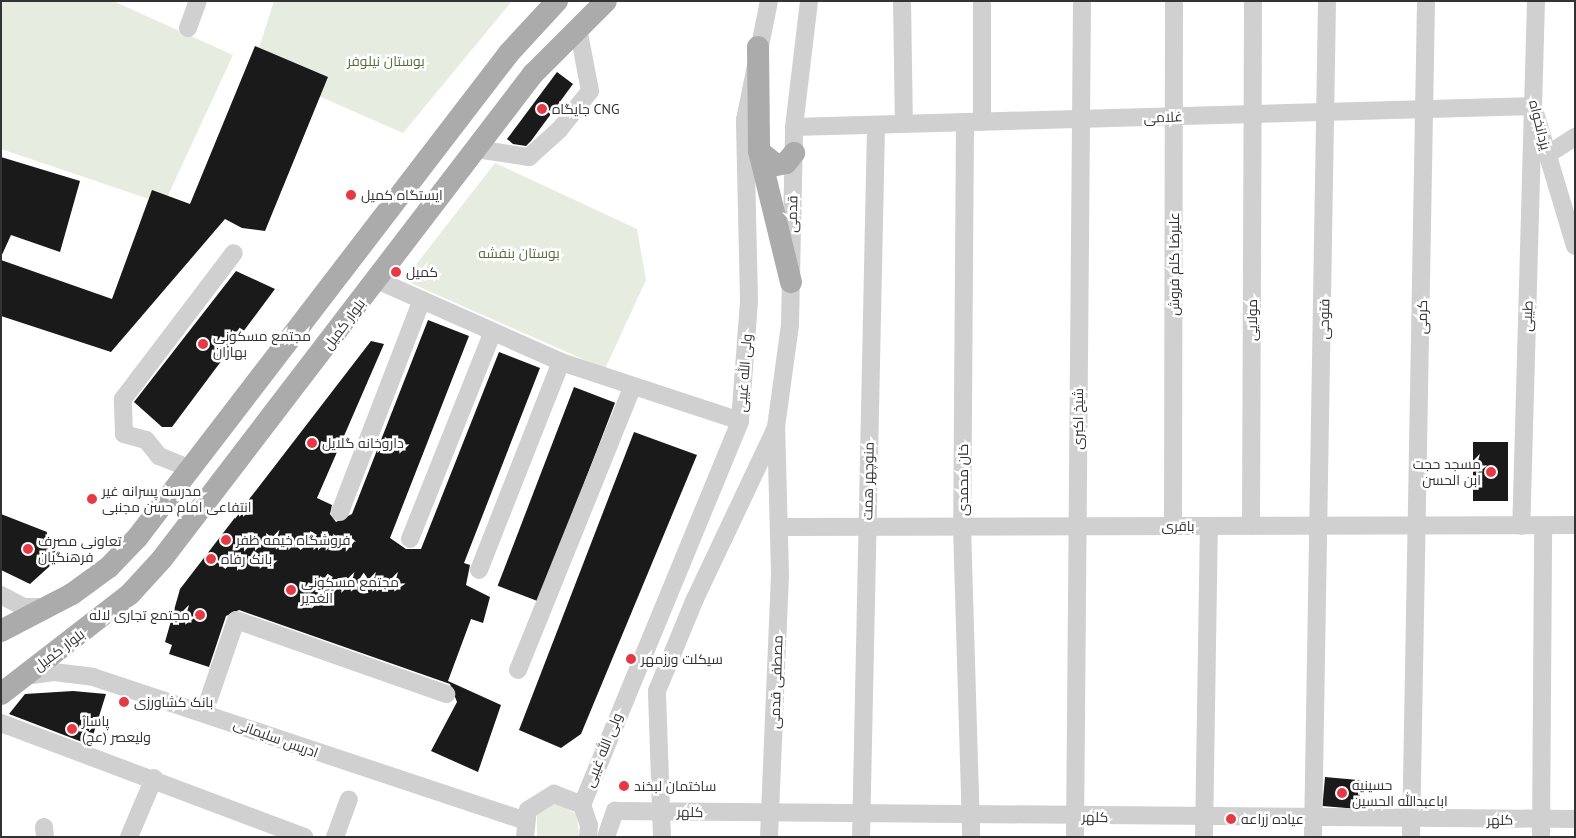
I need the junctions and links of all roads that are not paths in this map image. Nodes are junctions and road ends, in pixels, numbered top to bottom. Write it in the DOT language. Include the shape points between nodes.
graph roads {
  1 [pos="198,1"];
  2 [pos="557,1"];
  3 [pos="606,1"];
  4 [pos="769,1"];
  5 [pos="809,1"];
  6 [pos="902,1"];
  7 [pos="982,1"];
  8 [pos="1082,1"];
  9 [pos="1174,1"];
  10 [pos="1253,1"];
  11 [pos="1327,1"];
  12 [pos="1426,1"];
  13 [pos="1536,1"];
  14 [pos="188,28"];
  15 [pos="578,28"];
  16 [pos="758,47"];
  17 [pos="1532,106"];
  18 [pos="1426,109"];
  19 [pos="1328,112"];
  20 [pos="1254,114"];
  21 [pos="1175,116"];
  22 [pos="1081,119"];
  23 [pos="974,122"];
  24 [pos="904,124"];
  25 [pos="876,125"];
  26 [pos="794,127"];
  27 [pos="1575,137"];
  28 [pos="476,148"];
  29 [pos="759,151"];
  30 [pos="794,153"];
  31 [pos="1547,156"];
  32 [pos="1575,246"];
  33 [pos="234,253"];
  34 [pos="377,280"];
  35 [pos="791,282"];
  36 [pos="422,300"];
  37 [pos="493,332"];
  38 [pos="561,362"];
  39 [pos="633,386"];
  40 [pos="740,421"];
  41 [pos="776,427"];
  42 [pos="191,469"];
  43 [pos="340,512"];
  44 [pos="962,526"];
  45 [pos="1077,526"];
  46 [pos="1173,526"];
  47 [pos="1210,526"];
  48 [pos="1251,526"];
  49 [pos="1320,526"];
  50 [pos="1418,526"];
  51 [pos="1521,526"];
  52 [pos="1544,526"];
  53 [pos="1575,526"];
  54 [pos="781,527"];
  55 [pos="867,527"];
  56 [pos="410,539"];
  57 [pos="479,570"];
  58 [pos="1,594"];
  59 [pos="50,607"];
  60 [pos="12,627"];
  61 [pos="1,641"];
  62 [pos="69,641"];
  63 [pos="518,670"];
  64 [pos="1,674"];
  65 [pos="25,676"];
  66 [pos="1,694"];
  67 [pos="446,694"];
  68 [pos="204,712"];
  69 [pos="1,723"];
  70 [pos="154,778"];
  71 [pos="349,799"];
  72 [pos="582,805"];
  73 [pos="663,812"];
  74 [pos="770,813"];
  75 [pos="861,814"];
  76 [pos="972,815"];
  77 [pos="1075,816"];
  78 [pos="1204,818"];
  79 [pos="1542,819"];
  80 [pos="1575,819"];
  81 [pos="525,828"];
  82 [pos="1313,828"];
  83 [pos="1411,829"];
  84 [pos="129,837"];
  85 [pos="304,837"];
  86 [pos="335,837"];
  87 [pos="588,837"];
  88 [pos="606,837"];
  89 [pos="662,837"];
  90 [pos="769,837"];
  91 [pos="861,837"];
  92 [pos="971,837"];
  93 [pos="1075,837"];
  94 [pos="1204,837"];
  95 [pos="1541,837"];
  1 -- 14 [label="street"];
  2 -- 42 [label="main road" via="508,54"];
  3 -- 15 [label="main road, بلوار کمیل"];
  4 -- 16 [label="street, ولی الله غیبی"];
  5 -- 26 [label="street, قدمی"];
  6 -- 24 [label="street"];
  7 -- 23 [label="street, خان محمدی"];
  8 -- 22 [label="street, شیخ اکبری"];
  9 -- 21 [label="street, علیرضا کلم فروش"];
  10 -- 20 [label="street, مولایی"];
  11 -- 19 [label="street, فتوحی"];
  12 -- 18 [label="street, کرمی"];
  13 -- 17 [label="street, یزدانخواه"];
  15 -- 28 [label="main road, بلوار کمیل" via="533,74"];
  15 -- 28 [label="street" via="590,90 559,130 529,157"];
  16 -- 29 [label="main road"];
  16 -- 40 [label="street, ولی الله غیبی" via="745,120 749,300"];
  17 -- 18 [label="street, غلامی"];
  17 -- 31 [label="street, یزدانخواه"];
  17 -- 51 [label="street, طیبی"];
  18 -- 19 [label="street, غلامی"];
  18 -- 50 [label="street, کرمی"];
  19 -- 20 [label="street, غلامی"];
  19 -- 49 [label="street, فتوحی"];
  20 -- 21 [label="street, غلامی"];
  20 -- 48 [label="street, مولایی"];
  21 -- 22 [label="street, غلامی"];
  21 -- 46 [label="street, علیرضا کلم فروش"];
  22 -- 23 [label="street, غلامی"];
  22 -- 45 [label="street, شیخ اکبری"];
  23 -- 24 [label="street, غلامی"];
  23 -- 44 [label="street, خان محمدی"];
  24 -- 25 [label="street, غلامی"];
  25 -- 26 [label="street, غلامی"];
  25 -- 55 [label="street, منوچهر همت"];
  26 -- 30 [label="street, قدمی"];
  27 -- 31 [label="street"];
  28 -- 34 [label="main road, بلوار کمیل"];
  29 -- 30 [label="main road" via="776,165 786,162"];
  29 -- 35 [label="main road"];
  30 -- 35 [label="street, قدمی"];
  31 -- 32 [label="street, یزدانخواه"];
  33 -- 42 [label="street" via="124,399 124,434 146,440 159,456"];
  34 -- 36 [label="street"];
  34 -- 62 [label="main road, بلوار کمیل" via="162,559 130,594"];
  35 -- 41 [label="street, قدمی" via="790,326"];
  36 -- 37 [label="street"];
  36 -- 43 [label="street"];
  37 -- 38 [label="street"];
  37 -- 56 [label="street"];
  38 -- 39 [label="street"];
  38 -- 57 [label="street"];
  39 -- 40 [label="street"];
  39 -- 63 [label="street"];
  40 -- 72 [label="street, ولی الله غیبی"];
  41 -- 54 [label="street, مصطفی قدمی"];
  41 -- 73 [label="street" via="695,599 657,691"];
  42 -- 59 [label="main road" via="109,567"];
  44 -- 45 [label="street, باقری"];
  44 -- 55 [label="street, باقری"];
  44 -- 76 [label="street, خان محمدی"];
  45 -- 46 [label="street, باقری"];
  45 -- 77 [label="street, شیخ اکبری"];
  46 -- 47 [label="street, باقری"];
  47 -- 48 [label="street, باقری"];
  47 -- 78 [label="street"];
  48 -- 49 [label="street, باقری"];
  49 -- 50 [label="street, باقری"];
  49 -- 82 [label="street, فتوحی"];
  50 -- 51 [label="street, باقری"];
  50 -- 83 [label="street, کرمی"];
  51 -- 52 [label="street, باقری"];
  52 -- 53 [label="street, باقری"];
  52 -- 79 [label="street"];
  54 -- 55 [label="street, باقری"];
  54 -- 74 [label="street, مصطفی قدمی"];
  55 -- 75 [label="street, منوچهر همت"];
  58 -- 59 [label="street" via="24,608"];
  59 -- 60 [label="main road"];
  60 -- 61 [label="main road"];
  62 -- 64 [label="main road"];
  62 -- 65 [label="main road, بلوار کمیل"];
  65 -- 66 [label="main road, بلوار کمیل"];
  65 -- 68 [label="street, ادریس سلیمانی" via="54,672 93,677"];
  67 -- 68 [label="street" via="236,620"];
  68 -- 81 [label="street, ادریس سلیمانی"];
  69 -- 70 [label="street"];
  70 -- 84 [label="street"];
  70 -- 85 [label="street"];
  71 -- 86 [label="street"];
  72 -- 81 [label="street" via="554,794 535,802"];
  72 -- 87 [label="street" via="589,826"];
  73 -- 74 [label="street, کلهر"];
  73 -- 88 [label="street, کلهر" via="615,811"];
  73 -- 89 [label="street"];
  74 -- 75 [label="street, کلهر"];
  74 -- 90 [label="street, مصطفی قدمی"];
  75 -- 76 [label="street, کلهر"];
  75 -- 91 [label="street, منوچهر همت"];
  76 -- 77 [label="street, کلهر"];
  76 -- 92 [label="street, خان محمدی"];
  77 -- 78 [label="street, کلهر"];
  77 -- 93 [label="street, شیخ اکبری"];
  78 -- 82 [label="street, کلهر"];
  78 -- 94 [label="street"];
  79 -- 80 [label="street, کلهر"];
  79 -- 83 [label="street, کلهر"];
  79 -- 95 [label="street"];
  82 -- 83 [label="street, کلهر"];
}
